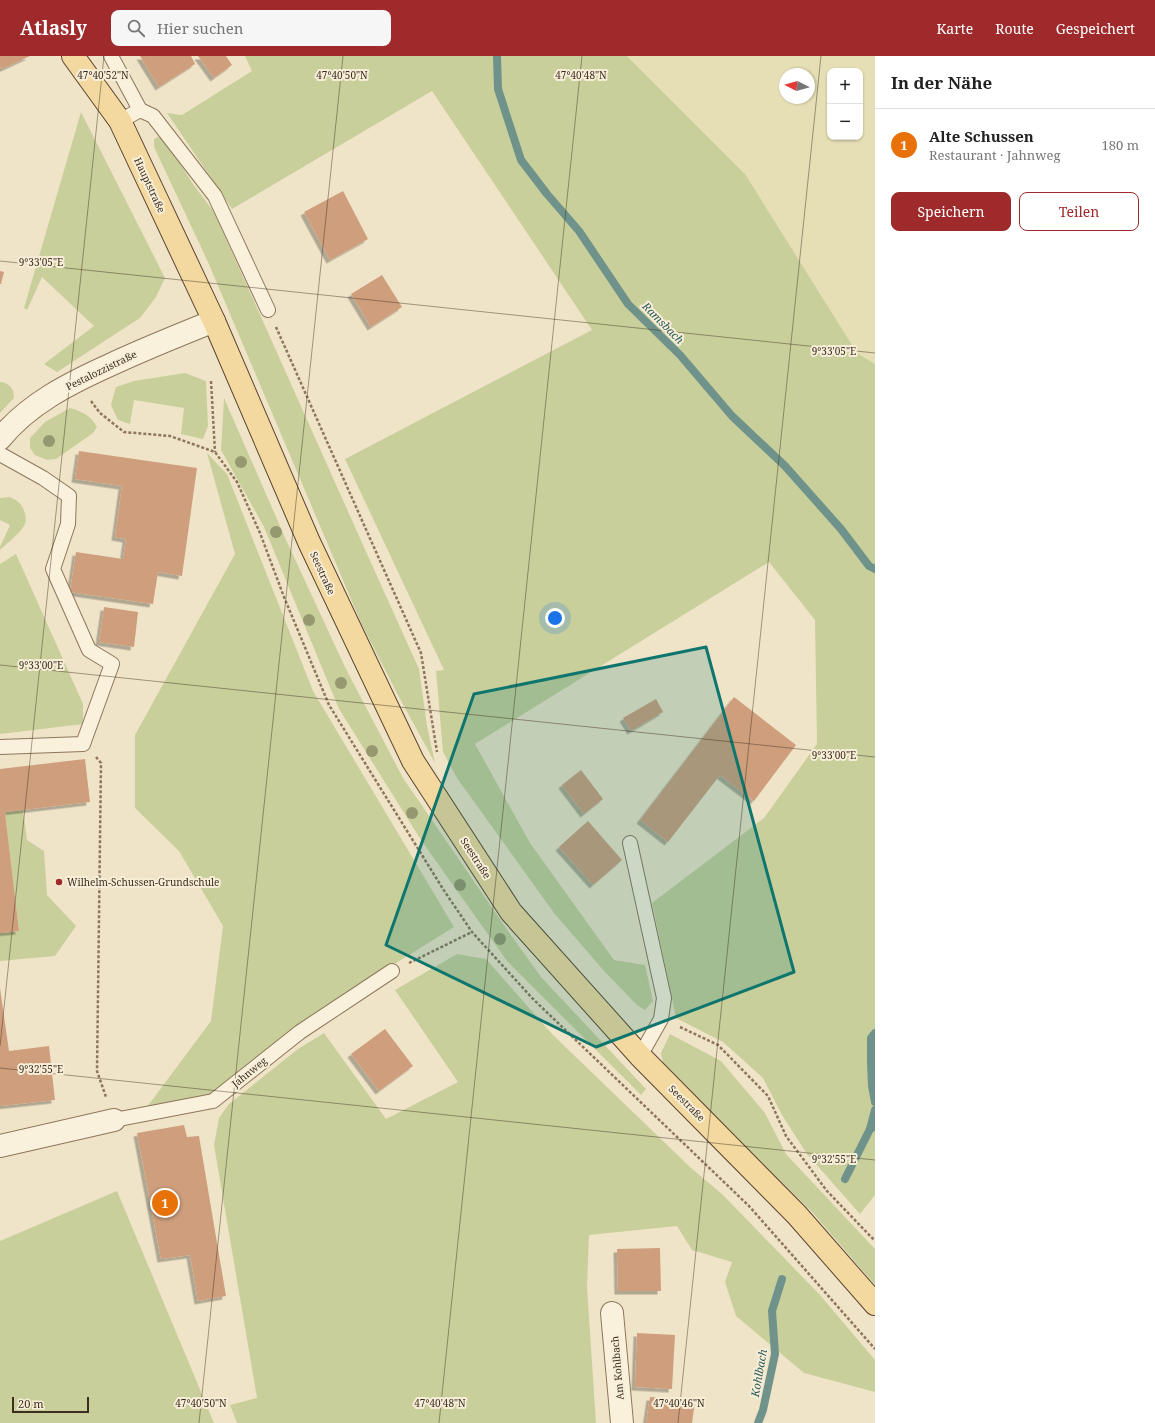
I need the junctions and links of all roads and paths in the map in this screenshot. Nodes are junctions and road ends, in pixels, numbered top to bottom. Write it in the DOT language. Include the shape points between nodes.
graph roads {
  1 [pos="73,56"];
  2 [pos="111,56"];
  3 [pos="140,110"];
  4 [pos="120,121"];
  5 [pos="268,310"];
  6 [pos="214,321"];
  7 [pos="210,376"];
  8 [pos="0,439"];
  9 [pos="215,452"];
  10 [pos="0,454"];
  11 [pos="83,744"];
  12 [pos="0,747"];
  13 [pos="438,759"];
  14 [pos="630,843"];
  15 [pos="472,932"];
  16 [pos="392,971"];
  17 [pos="661,1019"];
  18 [pos="640,1056"];
  19 [pos="114,1120"];
  20 [pos="0,1146"];
  21 [pos="875,1241"];
  22 [pos="875,1304"];
  23 [pos="612,1313"];
  24 [pos="622,1423"];
  1 -- 4 [label="main road, Hauptstraße"];
  2 -- 3 [label="lane"];
  3 -- 4 [label="lane"];
  3 -- 5 [label="lane" via="153,116 215,196"];
  4 -- 6 [label="main road, Hauptstraße"];
  5 -- 13 [label="path" via="421,653"];
  6 -- 8 [label="street, Pestalozzistraße" via="80,379 27,412"];
  6 -- 18 [label="main road, Seestraße" via="309,542 413,761 511,912"];
  7 -- 9 [label="path"];
  10 -- 11 [label="lane" via="69,496 68,524 53,569 89,650 112,664"];
  11 -- 12 [label="lane"];
  11 -- 19 [label="path" via="101,763 97,1071"];
  14 -- 17 [label="lane" via="664,998"];
  15 -- 16 [label="path"];
  16 -- 19 [label="lane, Jahnweg" via="300,1032 213,1101"];
  17 -- 18 [label="lane"];
  17 -- 21 [label="path" via="718,1045 768,1096 786,1136 827,1191"];
  18 -- 22 [label="main road, Seestraße" via="797,1215"];
  19 -- 20 [label="street, Jahnweg"];
  23 -- 24 [label="street, Am Kohlbach"];
}
